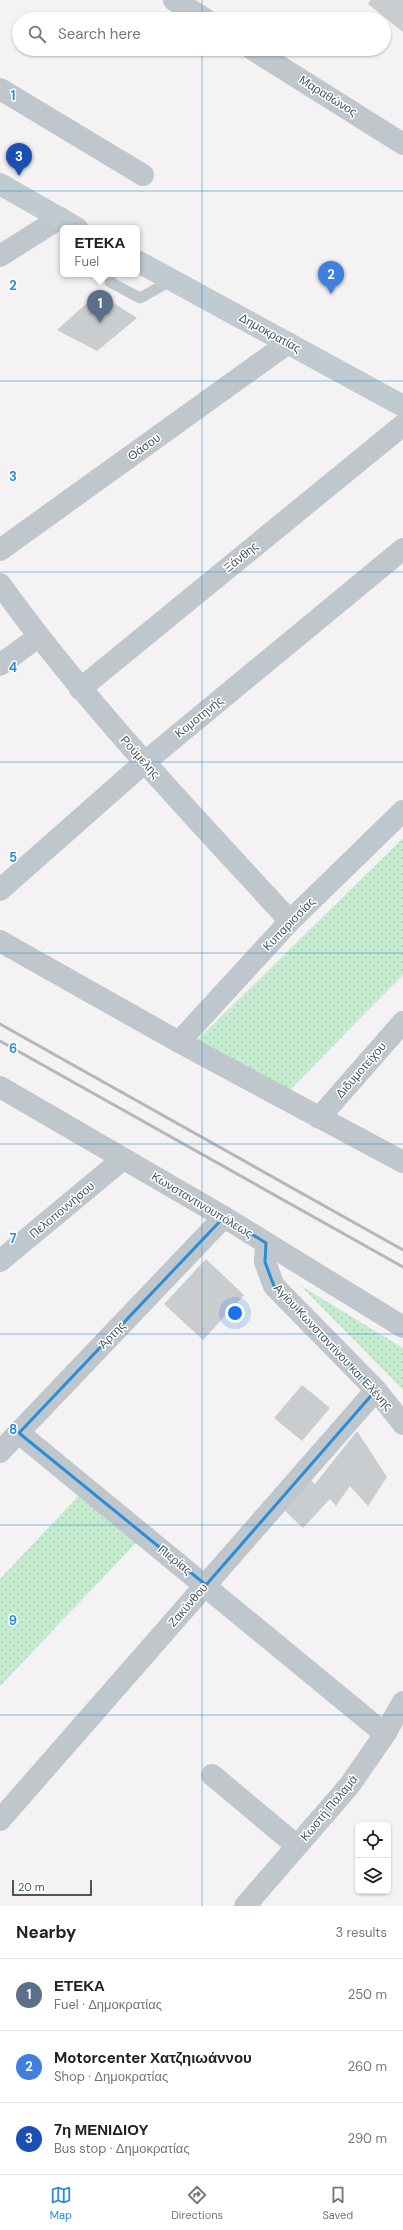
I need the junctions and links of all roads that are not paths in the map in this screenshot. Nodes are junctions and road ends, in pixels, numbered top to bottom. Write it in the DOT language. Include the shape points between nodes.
graph roads {
  1 [pos="174,0"];
  2 [pos="194,12"];
  3 [pos="263,56"];
  4 [pos="0,89"];
  5 [pos="403,144"];
  6 [pos="143,175"];
  7 [pos="0,184"];
  8 [pos="69,223"];
  9 [pos="60,227"];
  10 [pos="0,256"];
  11 [pos="140,263"];
  12 [pos="110,277"];
  13 [pos="172,280"];
  14 [pos="288,343"];
  15 [pos="403,406"];
  16 [pos="403,426"];
  17 [pos="403,549"];
  18 [pos="0,550"];
  19 [pos="0,584"];
  20 [pos="38,637"];
  21 [pos="0,665"];
  22 [pos="80,688"];
  23 [pos="145,762"];
  24 [pos="403,811"];
  25 [pos="0,890"];
  26 [pos="290,921"];
  27 [pos="0,941"];
  28 [pos="403,1022"];
  29 [pos="179,1042"];
  30 [pos="0,1087"];
  31 [pos="319,1118"];
  32 [pos="123,1159"];
  33 [pos="403,1162"];
  34 [pos="224,1217"];
  35 [pos="266,1243"];
  36 [pos="0,1261"];
  37 [pos="403,1327"];
  38 [pos="376,1390"];
  39 [pos="403,1424"];
  40 [pos="19,1433"];
  41 [pos="0,1452"];
  42 [pos="206,1585"];
  43 [pos="403,1702"];
  44 [pos="385,1734"];
  45 [pos="212,1775"];
  46 [pos="0,1820"];
  47 [pos="297,1846"];
  48 [pos="245,1906"];
  1 -- 2 [label="street"];
  3 -- 5 [label="street, Μαραθώνος"];
  4 -- 6 [label="street"];
  7 -- 8 [label="main road"];
  9 -- 10 [label="street"];
  11 -- 13 [label="main road, Δημοκρατίας"];
  12 -- 13 [label="lane" via="110,282 140,298"];
  13 -- 14 [label="main road, Δημοκρατίας"];
  14 -- 15 [label="main road, Δημοκρατίας"];
  14 -- 18 [label="street, Θάσου"];
  16 -- 22 [label="street, Ξάνθης"];
  17 -- 23 [label="street, Κομοτηνής"];
  19 -- 20 [label="street, Ρούμελης"];
  20 -- 21 [label="street"];
  20 -- 22 [label="street, Ρούμελης"];
  22 -- 23 [label="street, Ρούμελης"];
  23 -- 25 [label="street, Κομοτηνής"];
  23 -- 26 [label="street, Ρούμελης"];
  24 -- 26 [label="street, Κυπαρισσίας"];
  26 -- 29 [label="street, Κυπαρισσίας"];
  27 -- 29 [label="street"];
  28 -- 31 [label="street, Διδυμοτείχου"];
  29 -- 31 [label="street"];
  30 -- 32 [label="street, Κωνσταντινουπόλεως"];
  31 -- 33 [label="street"];
  32 -- 34 [label="street, Κωνσταντινουπόλεως"];
  32 -- 36 [label="street, Πελοποννήσου"];
  34 -- 35 [label="street, Κωνσταντινουπόλεως"];
  34 -- 40 [label="street, Άρτης"];
  35 -- 37 [label="street, Κωνσταντινουπόλεως"];
  35 -- 38 [label="street, Αγίου Κωνσταντίνου και Ελένης" via="265,1262 274,1286"];
  38 -- 39 [label="street, Αγίου Κωνσταντίνου και Ελένης"];
  38 -- 42 [label="street, Ζακύνθου"];
  40 -- 41 [label="street, Άρτης"];
  40 -- 42 [label="street, Πιερίας"];
  42 -- 44 [label="street, Πιερίας"];
  42 -- 46 [label="street, Ζακύνθου"];
  43 -- 44 [label="street, Κωστή Παλαμά"];
  44 -- 47 [label="street, Κωστή Παλαμά" via="349,1786"];
  45 -- 47 [label="street"];
  47 -- 48 [label="street, Κωστή Παλαμά"];
}
